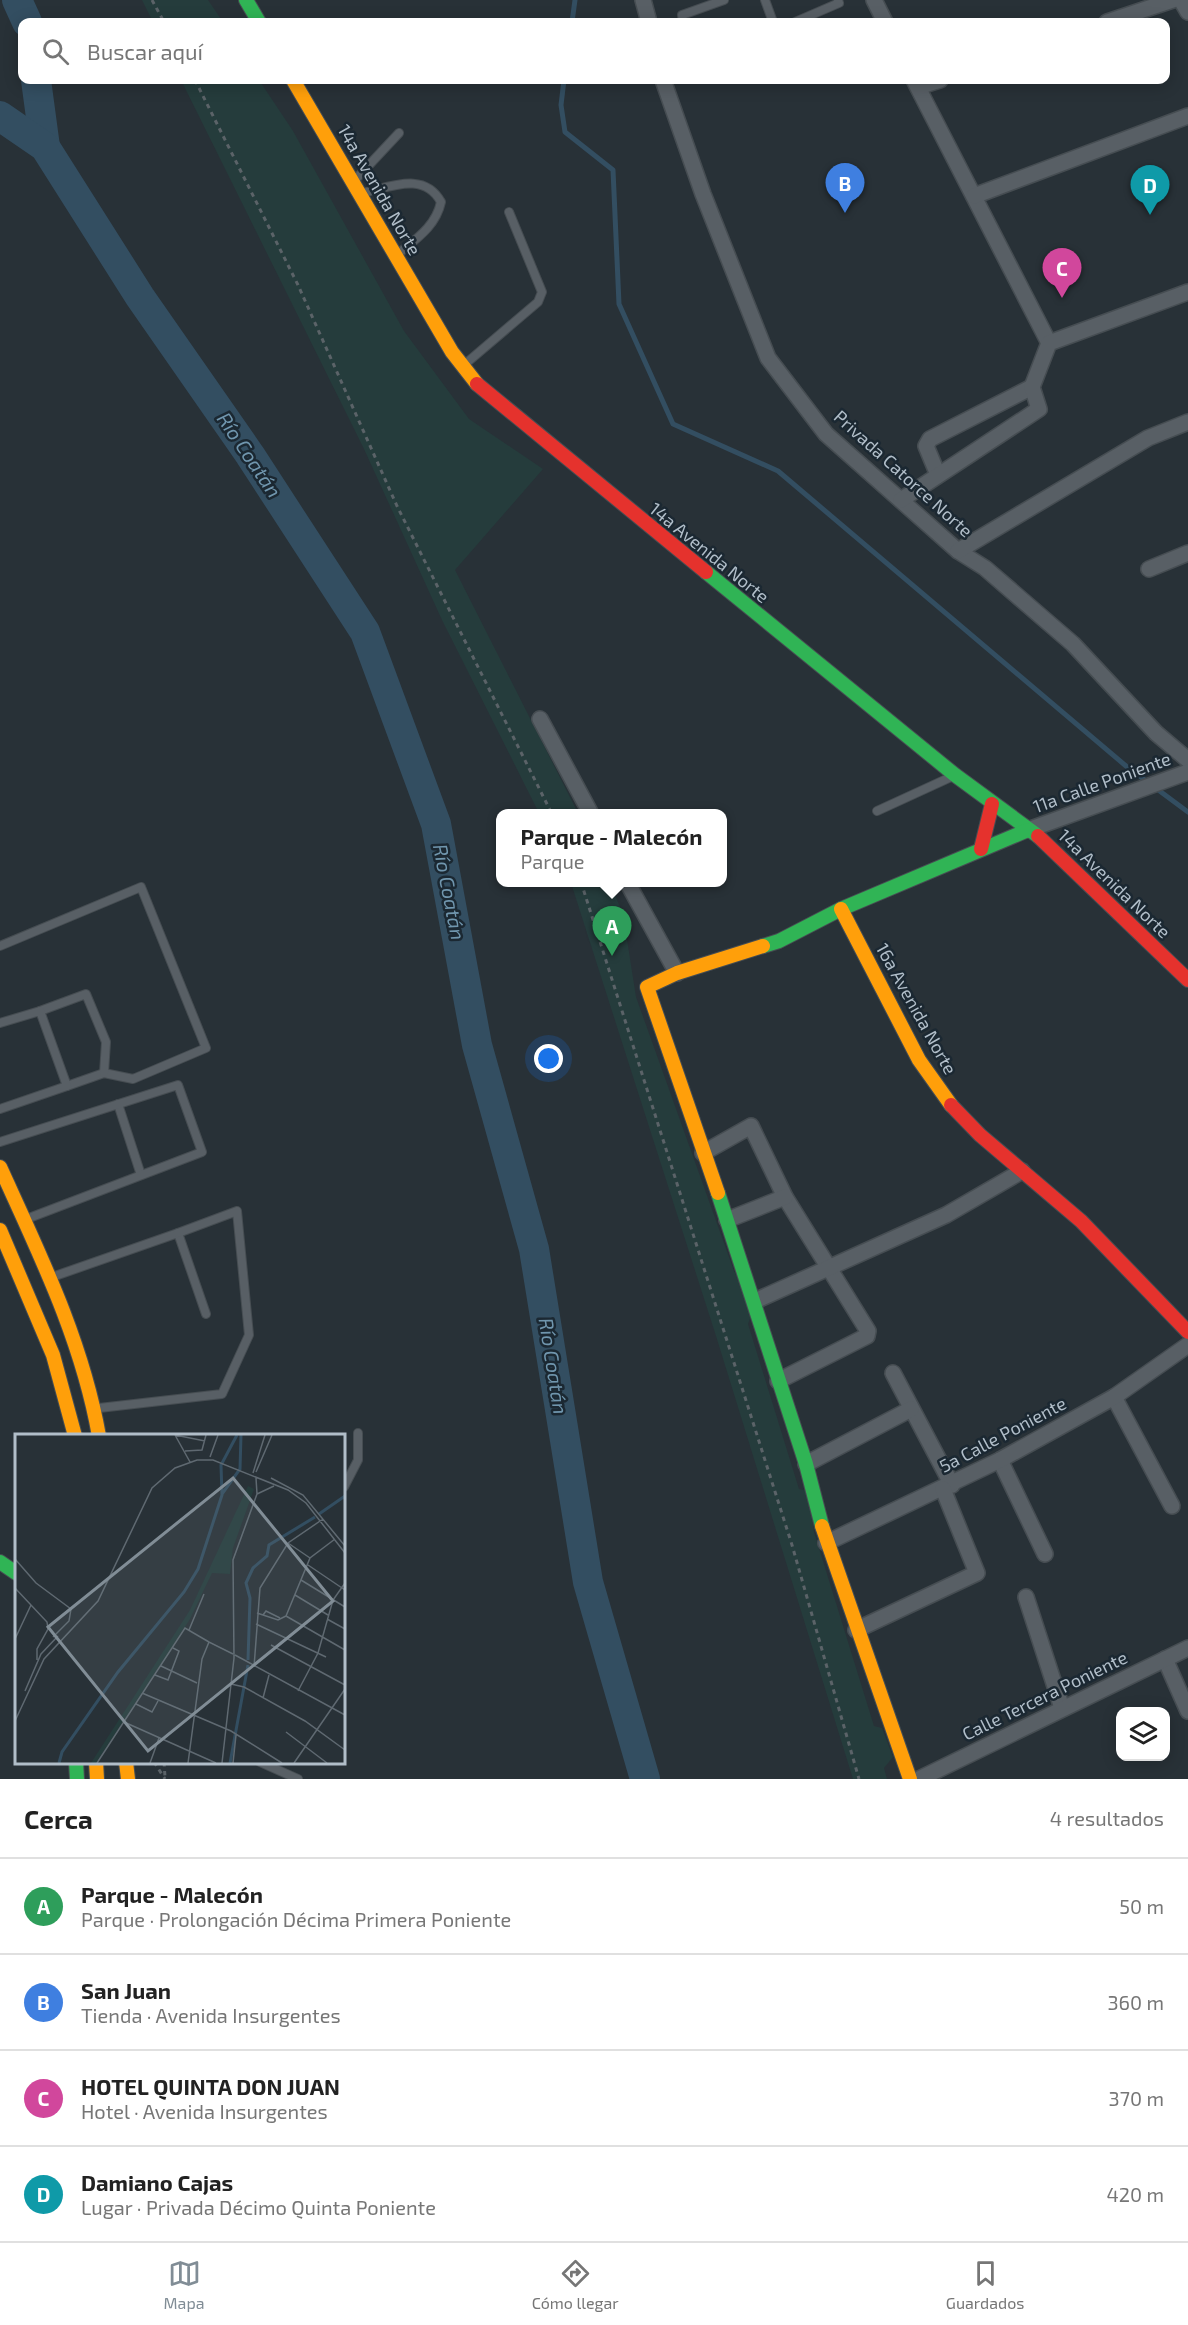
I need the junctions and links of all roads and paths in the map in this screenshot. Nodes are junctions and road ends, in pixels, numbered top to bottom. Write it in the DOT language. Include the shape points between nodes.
graph roads {
  1 [pos="152,0"];
  2 [pos="246,0"];
  3 [pos="643,0"];
  4 [pos="724,0"];
  5 [pos="765,0"];
  6 [pos="838,0"];
  7 [pos="874,0"];
  8 [pos="1173,0"];
  9 [pos="1181,0"];
  10 [pos="1188,12"];
  11 [pos="162,18"];
  12 [pos="257,18"];
  13 [pos="648,18"];
  14 [pos="682,18"];
  15 [pos="772,18"];
  16 [pos="804,18"];
  17 [pos="883,18"];
  18 [pos="1119,18"];
  19 [pos="197,84"];
  20 [pos="296,84"];
  21 [pos="664,84"];
  22 [pos="917,84"];
  23 [pos="1188,116"];
  24 [pos="399,133"];
  25 [pos="358,187"];
  26 [pos="974,195"];
  27 [pos="509,212"];
  28 [pos="397,255"];
  29 [pos="1188,292"];
  30 [pos="1049,343"];
  31 [pos="463,366"];
  32 [pos="1032,387"];
  33 [pos="1188,422"];
  34 [pos="938,476"];
  35 [pos="901,500"];
  36 [pos="958,551"];
  37 [pos="1188,553"];
  38 [pos="1149,569"];
  39 [pos="540,719"];
  40 [pos="1188,760"];
  41 [pos="1188,772"];
  42 [pos="955,775"];
  43 [pos="992,804"];
  44 [pos="550,809"];
  45 [pos="589,809"];
  46 [pos="877,811"];
  47 [pos="1028,830"];
  48 [pos="981,849"];
  49 [pos="583,887"];
  50 [pos="630,887"];
  51 [pos="842,909"];
  52 [pos="0,946"];
  53 [pos="676,973"];
  54 [pos="1188,980"];
  55 [pos="40,1011"];
  56 [pos="0,1023"];
  57 [pos="104,1074"];
  58 [pos="67,1086"];
  59 [pos="118,1104"];
  60 [pos="0,1109"];
  61 [pos="0,1142"];
  62 [pos="703,1153"];
  63 [pos="0,1167"];
  64 [pos="1022,1171"];
  65 [pos="141,1175"];
  66 [pos="785,1197"];
  67 [pos="727,1220"];
  68 [pos="9,1225"];
  69 [pos="178,1233"];
  70 [pos="828,1269"];
  71 [pos="37,1282"];
  72 [pos="755,1301"];
  73 [pos="206,1314"];
  74 [pos="1188,1332"];
  75 [pos="1188,1344"];
  76 [pos="893,1373"];
  77 [pos="778,1381"];
  78 [pos="1114,1397"];
  79 [pos="95,1409"];
  80 [pos="911,1409"];
  81 [pos="358,1433"];
  82 [pos="74,1434"];
  83 [pos="99,1434"];
  84 [pos="1000,1460"];
  85 [pos="806,1464"];
  86 [pos="345,1485"];
  87 [pos="948,1487"];
  88 [pos="1172,1506"];
  89 [pos="826,1543"];
  90 [pos="1045,1554"];
  91 [pos="0,1562"];
  92 [pos="15,1567"];
  93 [pos="15,1572"];
  94 [pos="1026,1597"];
  95 [pos="856,1630"];
  96 [pos="1188,1648"];
  97 [pos="1165,1659"];
  98 [pos="1062,1708"];
  99 [pos="1188,1711"];
  100 [pos="76,1764"];
  101 [pos="96,1764"];
  102 [pos="126,1764"];
  103 [pos="155,1764"];
  104 [pos="164,1764"];
  105 [pos="264,1764"];
  106 [pos="77,1779"];
  107 [pos="97,1779"];
  108 [pos="128,1779"];
  109 [pos="165,1779"];
  110 [pos="297,1779"];
  111 [pos="859,1779"];
  112 [pos="910,1779"];
  113 [pos="919,1779"];
  1 -- 11 [label="path"];
  2 -- 12 [label="main road"];
  3 -- 13 [label="street"];
  4 -- 14 [label="lane"];
  5 -- 15 [label="lane"];
  6 -- 16 [label="lane" via="839,3"];
  7 -- 17 [label="street"];
  8 -- 18 [label="street"];
  9 -- 10 [label="street"];
  19 -- 44 [label="path" via="298,285 397,506"];
  20 -- 25 [label="main road, 14a Avenida Norte"];
  21 -- 35 [label="street, Privada Catorce Norte" via="768,358 826,434"];
  22 -- 26 [label="street"];
  23 -- 26 [label="street"];
  24 -- 25 [label="lane"];
  25 -- 28 [label="main road, 14a Avenida Norte"];
  25 -- 28 [label="lane" via="415,183 427,185 438,196 438,215 428,230"];
  26 -- 30 [label="street"];
  27 -- 31 [label="lane" via="542,292 537,302"];
  28 -- 31 [label="main road, 14a Avenida Norte"];
  29 -- 30 [label="street"];
  30 -- 32 [label="street"];
  31 -- 42 [label="main road, 14a Avenida Norte" via="481,389 524,427"];
  32 -- 34 [label="street" via="1039,409"];
  32 -- 34 [label="street" via="930,439 927,453"];
  33 -- 36 [label="street" via="1149,438"];
  34 -- 35 [label="street"];
  35 -- 36 [label="street, Privada Catorce Norte"];
  36 -- 40 [label="street, Privada Catorce Norte" via="985,568 1073,644 1156,733"];
  37 -- 38 [label="street"];
  39 -- 45 [label="street"];
  41 -- 47 [label="street, 11a Calle Poniente"];
  42 -- 43 [label="main road, 14a Avenida Norte"];
  42 -- 46 [label="lane"];
  43 -- 47 [label="main road, 14a Avenida Norte"];
  43 -- 48 [label="main road"];
  47 -- 48 [label="main road"];
  47 -- 54 [label="main road, 14a Avenida Norte" via="1050,845"];
  48 -- 51 [label="main road"];
  49 -- 111 [label="path" via="792,1545"];
  50 -- 53 [label="street"];
  51 -- 53 [label="main road" via="778,941"];
  51 -- 64 [label="main road, 16a Avenida Norte" via="925,1068 953,1108"];
  52 -- 57 [label="lane" via="141,887 206,1048 133,1079"];
  53 -- 62 [label="main road" via="647,987"];
  55 -- 56 [label="lane"];
  55 -- 57 [label="lane" via="86,994 106,1042"];
  55 -- 58 [label="lane"];
  57 -- 58 [label="lane"];
  58 -- 60 [label="lane"];
  59 -- 61 [label="lane"];
  59 -- 65 [label="lane"];
  59 -- 65 [label="lane" via="178,1085 202,1152"];
  62 -- 66 [label="street" via="751,1126"];
  62 -- 67 [label="main road"];
  63 -- 68 [label="main road"];
  64 -- 70 [label="street" via="946,1215"];
  64 -- 74 [label="main road, 16a Avenida Norte" via="1081,1221"];
  65 -- 68 [label="lane"];
  66 -- 67 [label="street"];
  66 -- 70 [label="street"];
  67 -- 72 [label="main road"];
  68 -- 71 [label="main road"];
  68 -- 71 [label="main road"];
  69 -- 71 [label="lane"];
  69 -- 73 [label="lane"];
  69 -- 79 [label="lane" via="237,1211 249,1335 222,1394"];
  70 -- 72 [label="street"];
  70 -- 77 [label="street" via="868,1331 867,1336"];
  71 -- 79 [label="main road" via="83,1364"];
  71 -- 82 [label="main road"];
  72 -- 77 [label="main road"];
  75 -- 78 [label="street, 5a Calle Poniente"];
  76 -- 80 [label="street"];
  77 -- 85 [label="main road"];
  78 -- 84 [label="street, 5a Calle Poniente"];
  78 -- 88 [label="street"];
  79 -- 83 [label="main road"];
  80 -- 85 [label="street"];
  80 -- 87 [label="street"];
  81 -- 86 [label="lane" via="358,1460"];
  84 -- 87 [label="street, 5a Calle Poniente"];
  84 -- 90 [label="street"];
  85 -- 89 [label="main road"];
  87 -- 89 [label="street, 5a Calle Poniente"];
  87 -- 95 [label="street" via="977,1573"];
  89 -- 95 [label="main road"];
  91 -- 92 [label="main road"];
  91 -- 93 [label="main road"];
  94 -- 98 [label="street"];
  95 -- 112 [label="main road"];
  96 -- 97 [label="street, Calle Tercera Poniente"];
  97 -- 98 [label="street, Calle Tercera Poniente"];
  97 -- 99 [label="street"];
  98 -- 113 [label="street, Calle Tercera Poniente"];
  100 -- 106 [label="main road"];
  101 -- 107 [label="main road"];
  102 -- 108 [label="main road"];
  103 -- 109 [label="path"];
  104 -- 109 [label="path"];
  105 -- 110 [label="lane"];
}
